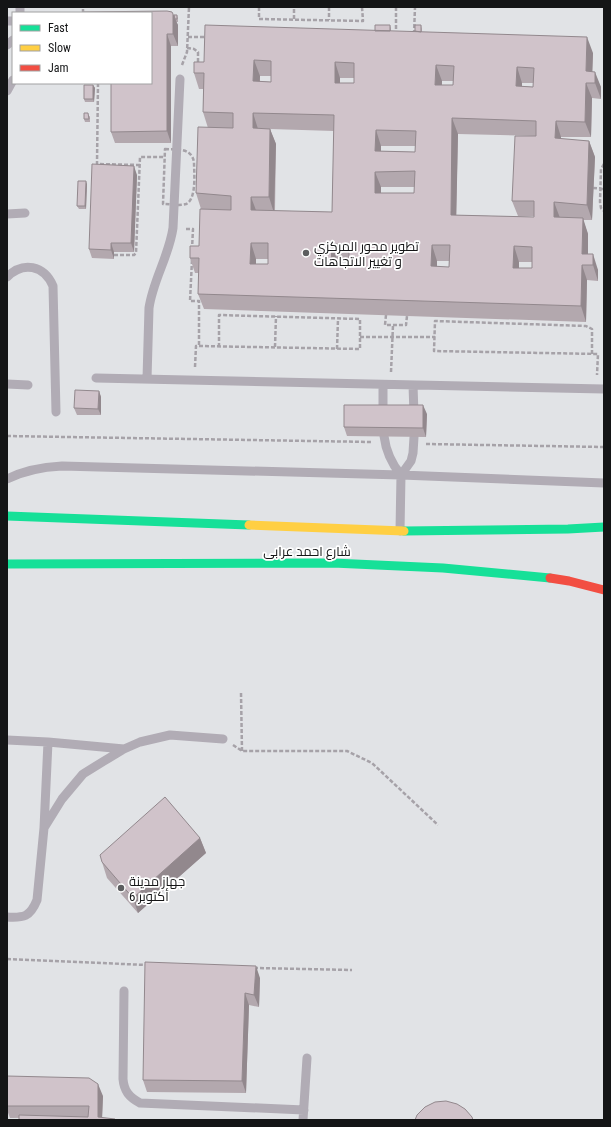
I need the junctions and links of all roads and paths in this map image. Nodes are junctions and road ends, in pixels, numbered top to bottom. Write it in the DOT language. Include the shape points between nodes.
graph roads {
  1 [pos="189,7"];
  2 [pos="259,7"];
  3 [pos="294,7"];
  4 [pos="329,7"];
  5 [pos="362,7"];
  6 [pos="396,7"];
  7 [pos="415,7"];
  8 [pos="294,19"];
  9 [pos="329,20"];
  10 [pos="396,36"];
  11 [pos="414,36"];
  12 [pos="188,37"];
  13 [pos="211,38"];
  14 [pos="187,48"];
  15 [pos="198,67"];
  16 [pos="180,79"];
  17 [pos="12,82"];
  18 [pos="98,84"];
  19 [pos="7,91"];
  20 [pos="164,157"];
  21 [pos="604,164"];
  22 [pos="140,165"];
  23 [pos="194,165"];
  24 [pos="194,175"];
  25 [pos="198,176"];
  26 [pos="593,188"];
  27 [pos="602,189"];
  28 [pos="183,204"];
  29 [pos="604,211"];
  30 [pos="25,213"];
  31 [pos="7,214"];
  32 [pos="174,228"];
  33 [pos="192,251"];
  34 [pos="114,255"];
  35 [pos="192,258"];
  36 [pos="7,277"];
  37 [pos="386,315"];
  38 [pos="276,316"];
  39 [pos="407,316"];
  40 [pos="338,318"];
  41 [pos="393,324"];
  42 [pos="360,337"];
  43 [pos="392,337"];
  44 [pos="435,337"];
  45 [pos="199,346"];
  46 [pos="219,346"];
  47 [pos="275,347"];
  48 [pos="337,349"];
  49 [pos="592,354"];
  50 [pos="96,378"];
  51 [pos="147,379"];
  52 [pos="195,380"];
  53 [pos="7,384"];
  54 [pos="387,384"];
  55 [pos="28,385"];
  56 [pos="413,385"];
  57 [pos="600,389"];
  58 [pos="56,412"];
  59 [pos="383,414"];
  60 [pos="414,414"];
  61 [pos="7,436"];
  62 [pos="384,440"];
  63 [pos="414,440"];
  64 [pos="604,447"];
  65 [pos="401,475"];
  66 [pos="7,479"];
  67 [pos="604,483"];
  68 [pos="7,516"];
  69 [pos="604,527"];
  70 [pos="400,531"];
  71 [pos="7,564"];
  72 [pos="604,590"];
  73 [pos="241,693"];
  74 [pos="223,739"];
  75 [pos="7,740"];
  76 [pos="48,742"];
  77 [pos="124,749"];
  78 [pos="242,751"];
  79 [pos="438,825"];
  80 [pos="44,828"];
  81 [pos="7,917"];
  82 [pos="7,960"];
  83 [pos="148,965"];
  84 [pos="250,968"];
  85 [pos="352,970"];
  86 [pos="124,991"];
  87 [pos="307,1058"];
  88 [pos="304,1110"];
  89 [pos="304,1120"];
  1 -- 12 [label="path"];
  2 -- 8 [label="path" via="259,19"];
  3 -- 8 [label="path"];
  4 -- 9 [label="path"];
  5 -- 9 [label="path" via="363,21"];
  6 -- 10 [label="path"];
  7 -- 11 [label="path"];
  8 -- 9 [label="path"];
  12 -- 13 [label="path"];
  12 -- 14 [label="path"];
  14 -- 15 [label="path" via="198,52"];
  14 -- 16 [label="path" via="180,69"];
  16 -- 32 [label="lane"];
  17 -- 19 [label="lane"];
  18 -- 22 [label="path" via="97,164"];
  20 -- 22 [label="path" via="140,157"];
  21 -- 27 [label="path"];
  22 -- 34 [label="path" via="136,253"];
  23 -- 24 [label="path"];
  24 -- 25 [label="path"];
  24 -- 28 [label="path" via="193,196 190,201"];
  26 -- 27 [label="path"];
  27 -- 29 [label="path" via="600,202"];
  30 -- 31 [label="lane"];
  32 -- 33 [label="path" via="193,229"];
  32 -- 51 [label="lane" via="171,244 150,298"];
  35 -- 45 [label="path" via="190,301 199,301"];
  36 -- 58 [label="lane" via="18,269 32,267 45,273 53,286"];
  37 -- 41 [label="path" via="385,324"];
  38 -- 40 [label="path"];
  38 -- 46 [label="path" via="219,314"];
  38 -- 47 [label="path"];
  39 -- 41 [label="path" via="406,325"];
  40 -- 42 [label="path" via="360,319"];
  40 -- 48 [label="path"];
  41 -- 43 [label="path"];
  42 -- 43 [label="path"];
  42 -- 48 [label="path" via="360,349"];
  43 -- 44 [label="path"];
  43 -- 54 [label="path"];
  44 -- 49 [label="path" via="434,351"];
  44 -- 49 [label="path" via="435,321 586,326 592,329"];
  45 -- 46 [label="path"];
  45 -- 52 [label="path" via="196,346"];
  46 -- 47 [label="path"];
  47 -- 48 [label="path"];
  49 -- 57 [label="path" via="598,354"];
  50 -- 51 [label="lane"];
  51 -- 52 [label="lane"];
  52 -- 54 [label="lane"];
  53 -- 55 [label="lane"];
  54 -- 56 [label="lane"];
  54 -- 59 [label="lane"];
  56 -- 57 [label="lane"];
  56 -- 60 [label="lane"];
  61 -- 62 [label="path"];
  62 -- 65 [label="lane" via="390,460"];
  63 -- 64 [label="path"];
  63 -- 65 [label="lane" via="411,461"];
  65 -- 66 [label="lane" via="62,466 30,470"];
  65 -- 67 [label="lane"];
  65 -- 70 [label="lane"];
  68 -- 70 [label="main road, شارع احمد عرابى"];
  69 -- 70 [label="main road, شارع احمد عرابى"];
  71 -- 72 [label="main road, شارع احمد عرابى" via="388,565 537,576"];
  73 -- 78 [label="path"];
  74 -- 77 [label="lane" via="170,735 140,742"];
  74 -- 78 [label="path"];
  75 -- 76 [label="lane"];
  76 -- 77 [label="lane"];
  76 -- 80 [label="lane"];
  77 -- 80 [label="lane" via="84,774 62,800"];
  78 -- 79 [label="path" via="347,751 372,763"];
  80 -- 81 [label="lane" via="37,900 25,916"];
  82 -- 83 [label="path"];
  84 -- 85 [label="path"];
  86 -- 88 [label="lane" via="123,1079 127,1094 133,1099 140,1103"];
  87 -- 88 [label="lane"];
  88 -- 89 [label="lane"];
}
